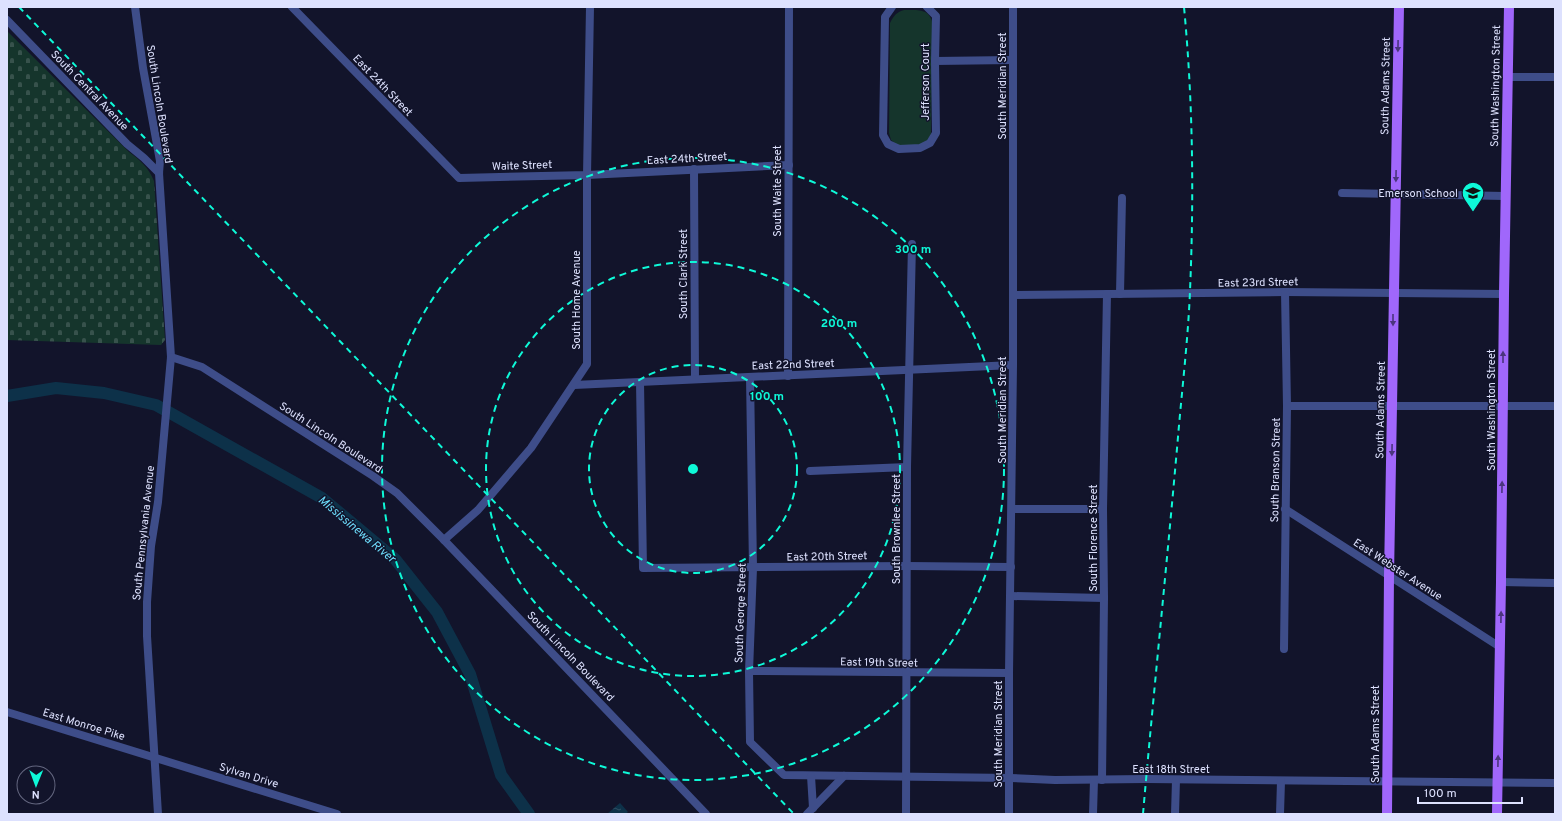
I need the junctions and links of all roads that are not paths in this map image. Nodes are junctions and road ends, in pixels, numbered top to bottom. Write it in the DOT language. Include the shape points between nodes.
graph roads {
  1 [pos="134,7"];
  2 [pos="292,7"];
  3 [pos="590,7"];
  4 [pos="789,7"];
  5 [pos="892,7"];
  6 [pos="927,7"];
  7 [pos="1013,7"];
  8 [pos="1399,7"];
  9 [pos="1509,7"];
  10 [pos="7,20"];
  11 [pos="1012,60"];
  12 [pos="935,61"];
  13 [pos="1508,77"];
  14 [pos="1555,77"];
  15 [pos="788,165"];
  16 [pos="694,169"];
  17 [pos="159,173"];
  18 [pos="587,174"];
  19 [pos="459,178"];
  20 [pos="1342,193"];
  21 [pos="1396,194"];
  22 [pos="1505,196"];
  23 [pos="1122,198"];
  24 [pos="912,244"];
  25 [pos="1285,292"];
  26 [pos="1394,293"];
  27 [pos="1107,294"];
  28 [pos="1120,294"];
  29 [pos="1504,294"];
  30 [pos="1013,295"];
  31 [pos="171,357"];
  32 [pos="1013,365"];
  33 [pos="909,370"];
  34 [pos="788,376"];
  35 [pos="750,377"];
  36 [pos="695,379"];
  37 [pos="640,382"];
  38 [pos="574,385"];
  39 [pos="1287,406"];
  40 [pos="1393,406"];
  41 [pos="1503,406"];
  42 [pos="1555,406"];
  43 [pos="907,467"];
  44 [pos="810,471"];
  45 [pos="1012,509"];
  46 [pos="1103,509"];
  47 [pos="1285,509"];
  48 [pos="444,540"];
  49 [pos="908,566"];
  50 [pos="1011,567"];
  51 [pos="752,568"];
  52 [pos="1389,576"];
  53 [pos="1501,582"];
  54 [pos="1555,583"];
  55 [pos="1011,596"];
  56 [pos="1104,598"];
  57 [pos="1500,647"];
  58 [pos="1284,649"];
  59 [pos="749,671"];
  60 [pos="906,673"];
  61 [pos="1009,673"];
  62 [pos="7,712"];
  63 [pos="155,757"];
  64 [pos="811,776"];
  65 [pos="844,776"];
  66 [pos="906,777"];
  67 [pos="1010,778"];
  68 [pos="1098,780"];
  69 [pos="1176,780"];
  70 [pos="1281,781"];
  71 [pos="1387,782"];
  72 [pos="1498,783"];
  73 [pos="1555,783"];
  74 [pos="810,811"];
  75 [pos="158,814"];
  76 [pos="336,814"];
  77 [pos="706,814"];
  78 [pos="906,814"];
  79 [pos="1009,814"];
  80 [pos="1093,814"];
  81 [pos="1175,814"];
  82 [pos="1280,814"];
  83 [pos="1387,814"];
  84 [pos="1497,814"];
  1 -- 17 [label="street, South Lincoln Boulevard" via="158,152"];
  2 -- 19 [label="street, East 24th Street"];
  3 -- 18 [label="street, South Home Avenue"];
  4 -- 15 [label="street, South Waite Street"];
  5 -- 12 [label="street, Jefferson Court" via="885,17 883,135 888,144 899,149 920,148 930,144 936,133"];
  6 -- 12 [label="street, Jefferson Court" via="936,16"];
  7 -- 11 [label="street, South Meridian Street"];
  8 -- 21 [label="main road, South Adams Street, one-way"];
  9 -- 13 [label="main road, South Washington Street"];
  10 -- 17 [label="street, South Central Avenue" via="127,144"];
  11 -- 12 [label="street"];
  11 -- 30 [label="street, South Meridian Street"];
  13 -- 14 [label="street"];
  13 -- 22 [label="main road, South Washington Street"];
  15 -- 16 [label="street, East 24th Street"];
  15 -- 34 [label="street, South Waite Street"];
  16 -- 18 [label="street, East 24th Street"];
  16 -- 36 [label="street, South Clark Street"];
  17 -- 31 [label="street, South Lincoln Boulevard"];
  18 -- 19 [label="street, Waite Street"];
  18 -- 38 [label="street, South Home Avenue" via="588,364"];
  20 -- 21 [label="street"];
  21 -- 22 [label="street"];
  21 -- 26 [label="main road, South Adams Street"];
  22 -- 29 [label="main road, South Washington Street"];
  23 -- 28 [label="street"];
  24 -- 33 [label="street, South Brownlee Street"];
  25 -- 26 [label="street, East 23rd Street"];
  25 -- 28 [label="street, East 23rd Street"];
  25 -- 39 [label="street, South Branson Street"];
  26 -- 29 [label="street, East 23rd Street"];
  26 -- 40 [label="main road, South Adams Street, one-way"];
  27 -- 28 [label="street, East 23rd Street"];
  27 -- 30 [label="street, East 23rd Street"];
  27 -- 46 [label="street, South Florence Street"];
  41 -- 29 [label="main road, South Washington Street, one-way"];
  30 -- 32 [label="street, South Meridian Street"];
  31 -- 48 [label="street, South Lincoln Boulevard" via="202,367 373,476 397,493"];
  31 -- 63 [label="street, South Pennsylvania Avenue" via="147,602"];
  32 -- 33 [label="street, East 22nd Street"];
  32 -- 45 [label="street, South Meridian Street"];
  33 -- 34 [label="street, East 22nd Street"];
  33 -- 43 [label="street, South Brownlee Street"];
  34 -- 35 [label="street, East 22nd Street"];
  35 -- 36 [label="street, East 22nd Street"];
  35 -- 51 [label="street, South George Street"];
  36 -- 37 [label="street, East 22nd Street"];
  37 -- 38 [label="street, East 22nd Street"];
  37 -- 51 [label="street, East 20th Street" via="643,568"];
  38 -- 48 [label="street, South Home Avenue" via="517,466 478,510"];
  39 -- 40 [label="street"];
  39 -- 47 [label="street, South Branson Street"];
  40 -- 41 [label="street"];
  40 -- 52 [label="main road, South Adams Street, one-way"];
  41 -- 42 [label="street"];
  53 -- 41 [label="main road, South Washington Street, one-way"];
  43 -- 44 [label="street"];
  43 -- 49 [label="street, South Brownlee Street"];
  45 -- 46 [label="street"];
  45 -- 50 [label="street, South Meridian Street"];
  46 -- 56 [label="street, South Florence Street"];
  47 -- 52 [label="street, East Webster Avenue"];
  47 -- 58 [label="street, South Branson Street"];
  48 -- 77 [label="street, South Lincoln Boulevard"];
  49 -- 50 [label="street, East 20th Street"];
  49 -- 51 [label="street, East 20th Street"];
  49 -- 60 [label="street, South Brownlee Street"];
  50 -- 55 [label="street, South Meridian Street"];
  51 -- 59 [label="street, South George Street"];
  52 -- 57 [label="street, East Webster Avenue"];
  52 -- 71 [label="main road, South Adams Street"];
  53 -- 54 [label="street"];
  57 -- 53 [label="main road, South Washington Street, one-way"];
  55 -- 56 [label="street"];
  55 -- 61 [label="street, South Meridian Street"];
  56 -- 68 [label="street, South Florence Street"];
  72 -- 57 [label="main road, South Washington Street, one-way"];
  59 -- 60 [label="street, East 19th Street"];
  59 -- 64 [label="street, South George Street" via="750,742 784,775"];
  60 -- 61 [label="street, East 19th Street"];
  60 -- 66 [label="street, South Brownlee Street"];
  61 -- 67 [label="street, South Meridian Street"];
  62 -- 63 [label="street, East Monroe Pike"];
  63 -- 75 [label="street, South Pennsylvania Avenue"];
  63 -- 76 [label="street, Sylvan Drive"];
  64 -- 65 [label="street, South George Street"];
  64 -- 74 [label="street"];
  65 -- 66 [label="street, East 18th Street"];
  65 -- 74 [label="street"];
  66 -- 67 [label="street, East 18th Street"];
  66 -- 78 [label="street, South Brownlee Street"];
  67 -- 68 [label="street, East 18th Street"];
  67 -- 79 [label="street, South Meridian Street"];
  68 -- 69 [label="street, East 18th Street"];
  68 -- 80 [label="street, South Florence Street"];
  69 -- 70 [label="street, East 18th Street"];
  69 -- 81 [label="street"];
  70 -- 71 [label="street, East 18th Street"];
  70 -- 82 [label="street"];
  71 -- 72 [label="street, East 18th Street"];
  71 -- 83 [label="main road, South Adams Street"];
  72 -- 73 [label="street, East 18th Street"];
  72 -- 84 [label="main road, South Washington Street"];
}
